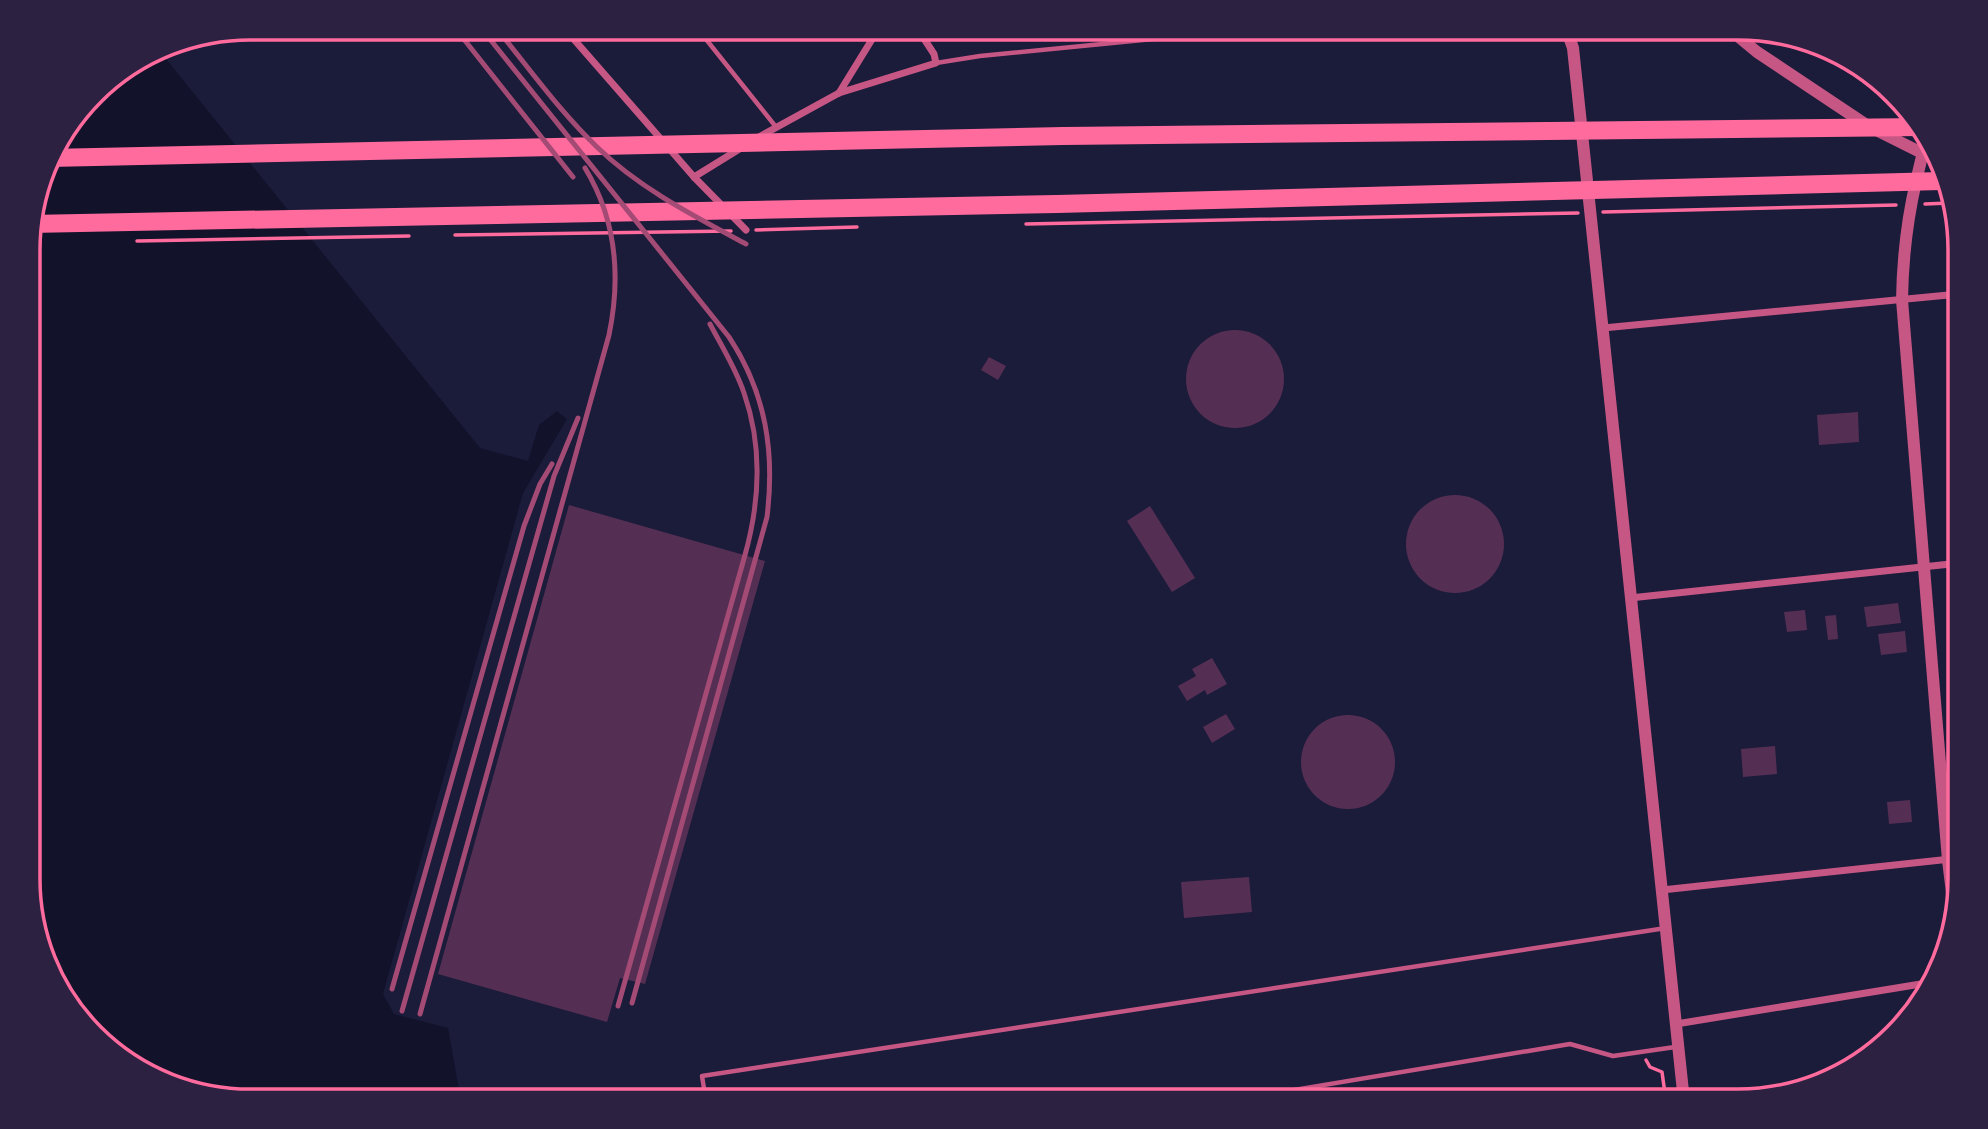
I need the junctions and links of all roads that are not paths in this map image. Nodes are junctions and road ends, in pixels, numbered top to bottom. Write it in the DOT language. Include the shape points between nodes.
graph roads {
  1 [pos="575,40"];
  2 [pos="707,40"];
  3 [pos="872,40"];
  4 [pos="925,40"];
  5 [pos="1145,40"];
  6 [pos="1570,40"];
  7 [pos="1743,40"];
  8 [pos="936,63"];
  9 [pos="839,93"];
  10 [pos="776,127"];
  11 [pos="1908,127"];
  12 [pos="1924,154"];
  13 [pos="62,158"];
  14 [pos="1927,159"];
  15 [pos="694,177"];
  16 [pos="1936,181"];
  17 [pos="42,224"];
  18 [pos="746,230"];
  19 [pos="1947,295"];
  20 [pos="1902,300"];
  21 [pos="1603,328"];
  22 [pos="1947,564"];
  23 [pos="1923,567"];
  24 [pos="1630,598"];
  25 [pos="1947,793"];
  26 [pos="1947,860"];
  27 [pos="1662,890"];
  28 [pos="1666,928"];
  29 [pos="1920,984"];
  30 [pos="1676,1024"];
  31 [pos="1679,1046"];
  32 [pos="1304,1088"];
  33 [pos="1683,1088"];
  34 [pos="704,1089"];
  1 -- 15 [label="street"];
  2 -- 10 [label="lane"];
  3 -- 9 [label="street"];
  4 -- 8 [label="street"];
  5 -- 8 [label="lane"];
  6 -- 21 [label="street"];
  7 -- 12 [label="street" via="1868,126"];
  8 -- 9 [label="street"];
  9 -- 10 [label="street"];
  10 -- 15 [label="street"];
  11 -- 13 [label="highway" via="1063,136"];
  14 -- 20 [label="street" via="1911,194 1902,254"];
  15 -- 18 [label="street"];
  16 -- 17 [label="highway"];
  19 -- 20 [label="street"];
  20 -- 21 [label="street"];
  20 -- 23 [label="street"];
  21 -- 24 [label="street"];
  22 -- 23 [label="street"];
  23 -- 24 [label="street"];
  23 -- 25 [label="street"];
  24 -- 27 [label="street"];
  26 -- 27 [label="street"];
  27 -- 28 [label="street"];
  28 -- 30 [label="street"];
  28 -- 34 [label="lane" via="702,1076"];
  29 -- 30 [label="street"];
  30 -- 31 [label="street"];
  31 -- 32 [label="lane" via="1613,1056 1570,1044"];
  31 -- 33 [label="street"];
}
